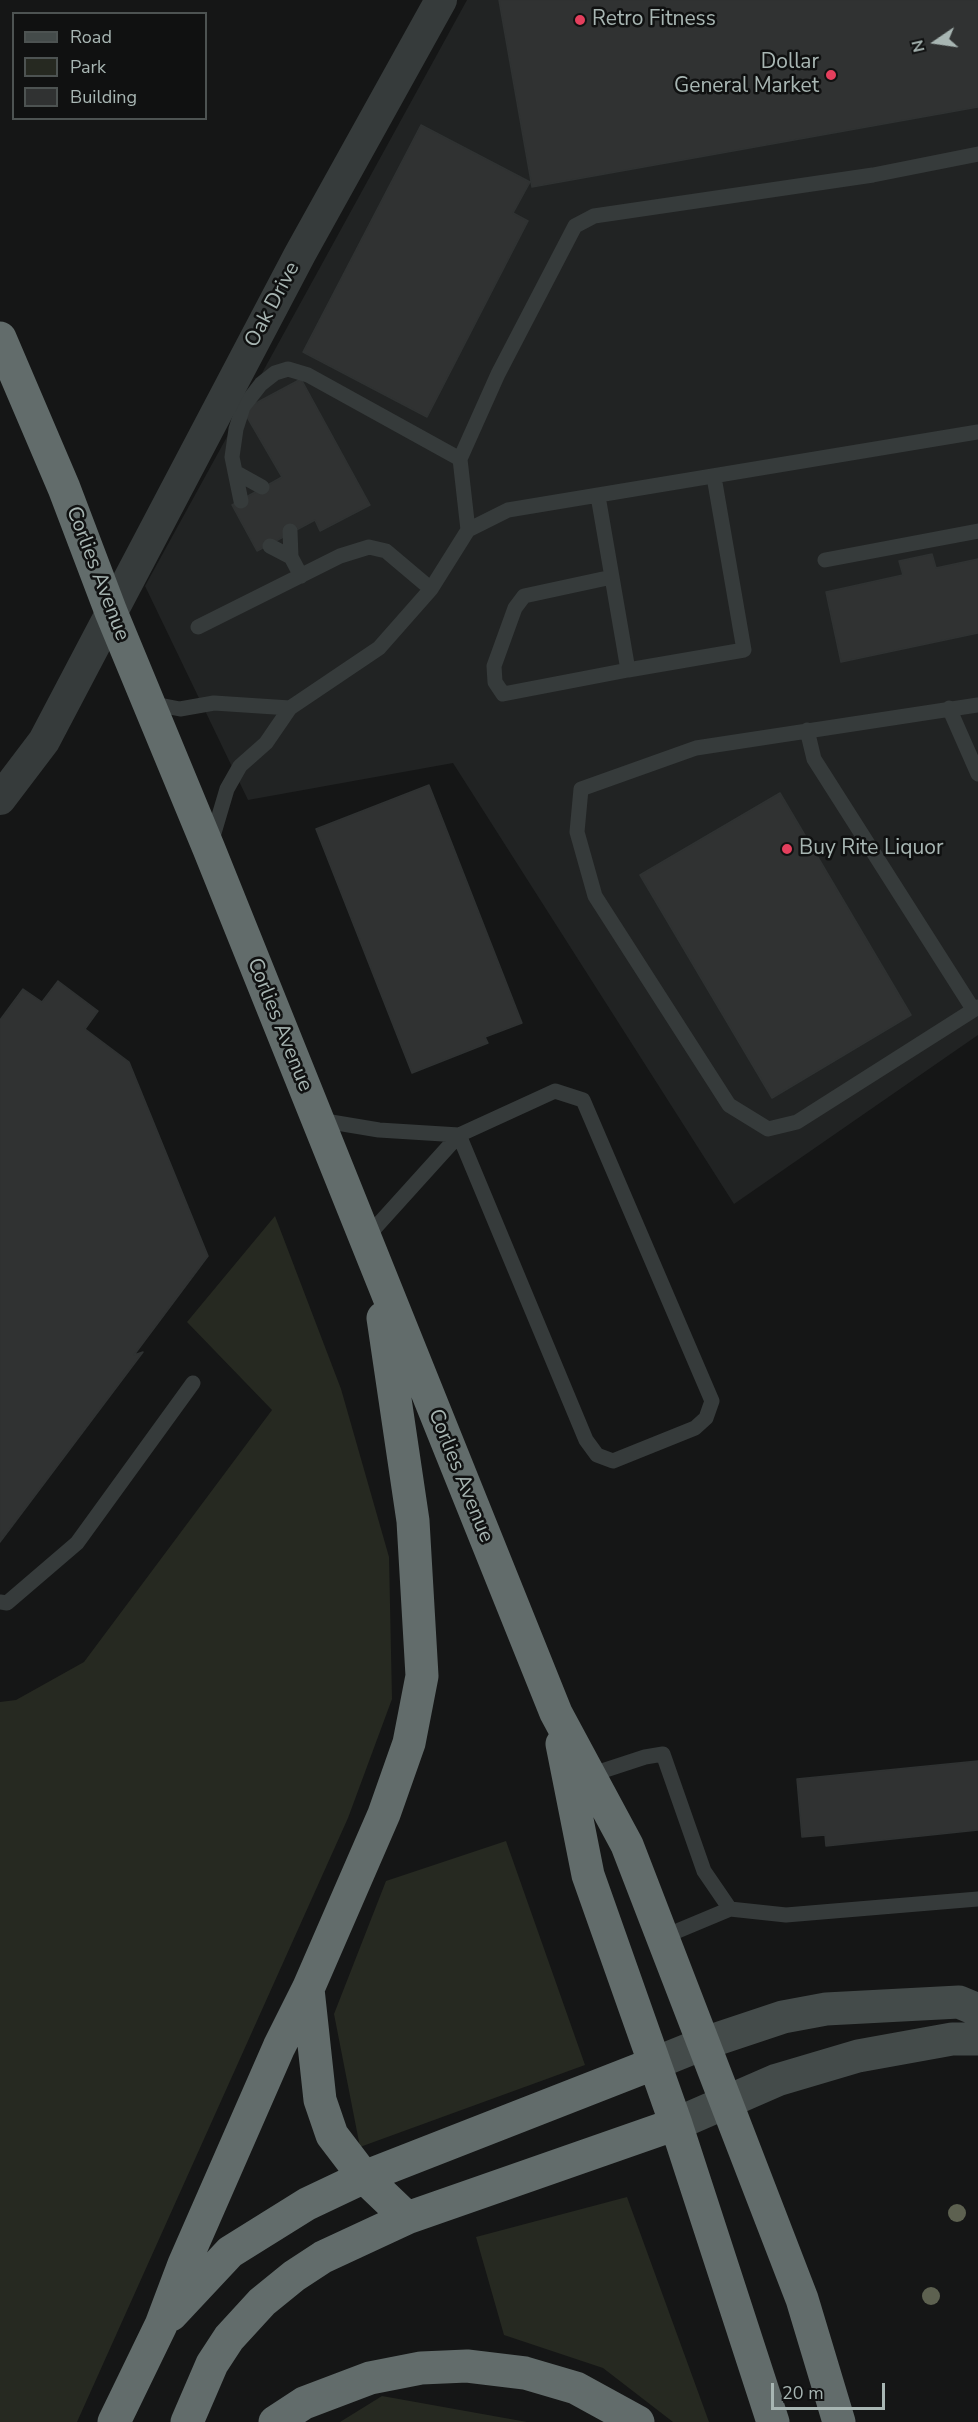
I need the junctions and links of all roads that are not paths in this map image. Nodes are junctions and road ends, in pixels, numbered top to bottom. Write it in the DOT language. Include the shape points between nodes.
graph roads {
  1 [pos="441,0"];
  2 [pos="978,154"];
  3 [pos="0,338"];
  4 [pos="978,432"];
  5 [pos="460,459"];
  6 [pos="235,472"];
  7 [pos="714,477"];
  8 [pos="262,487"];
  9 [pos="598,496"];
  10 [pos="241,501"];
  11 [pos="468,530"];
  12 [pos="290,531"];
  13 [pos="978,531"];
  14 [pos="270,546"];
  15 [pos="291,557"];
  16 [pos="825,560"];
  17 [pos="301,576"];
  18 [pos="612,578"];
  19 [pos="431,589"];
  20 [pos="111,612"];
  21 [pos="198,627"];
  22 [pos="628,670"];
  23 [pos="149,703"];
  24 [pos="978,705"];
  25 [pos="290,708"];
  26 [pos="949,708"];
  27 [pos="807,730"];
  28 [pos="978,774"];
  29 [pos="0,799"];
  30 [pos="209,849"];
  31 [pos="976,1008"];
  32 [pos="316,1120"];
  33 [pos="459,1135"];
  34 [pos="370,1252"];
  35 [pos="193,1383"];
  36 [pos="0,1602"];
  37 [pos="556,1713"];
  38 [pos="590,1775"];
  39 [pos="978,1899"];
  40 [pos="730,1909"];
  41 [pos="663,1937"];
  42 [pos="309,1989"];
  43 [pos="978,2010"];
  44 [pos="978,2039"];
  45 [pos="705,2043"];
  46 [pos="653,2064"];
  47 [pos="728,2103"];
  48 [pos="676,2124"];
  49 [pos="364,2177"];
  50 [pos="407,2218"];
  51 [pos="161,2325"];
  52 [pos="114,2422"];
  53 [pos="187,2422"];
  54 [pos="275,2422"];
  55 [pos="638,2422"];
  56 [pos="773,2422"];
  57 [pos="839,2422"];
  1 -- 20 [label="street, Oak Drive" via="300,254"];
  2 -- 5 [label="lane" via="873,175 594,216 574,226 498,374"];
  3 -- 20 [label="highway, Corlies Avenue"];
  4 -- 7 [label="lane"];
  5 -- 6 [label="lane" via="308,375 288,369 261,384 243,407 233,445"];
  5 -- 11 [label="lane"];
  6 -- 8 [label="lane"];
  6 -- 10 [label="lane"];
  7 -- 9 [label="lane"];
  7 -- 22 [label="lane" via="744,650"];
  9 -- 11 [label="lane" via="508,510"];
  9 -- 18 [label="lane"];
  11 -- 19 [label="lane"];
  12 -- 15 [label="lane"];
  13 -- 16 [label="lane"];
  14 -- 15 [label="lane"];
  15 -- 17 [label="lane"];
  17 -- 19 [label="lane" via="340,556 369,547 386,551"];
  17 -- 21 [label="lane"];
  18 -- 22 [label="lane"];
  18 -- 22 [label="lane" via="524,596 515,608 494,666 495,682 503,694"];
  19 -- 25 [label="lane" via="379,648"];
  20 -- 23 [label="highway, Corlies Avenue"];
  20 -- 29 [label="street, Oak Drive" via="44,741"];
  23 -- 25 [label="lane" via="180,709 232,703"];
  23 -- 30 [label="highway, Corlies Avenue"];
  24 -- 26 [label="lane"];
  25 -- 30 [label="lane" via="266,743 240,766 227,789"];
  26 -- 27 [label="lane"];
  26 -- 28 [label="lane"];
  27 -- 31 [label="lane" via="814,759"];
  27 -- 31 [label="lane" via="696,748 581,789 577,832 595,896 729,1104 768,1130 797,1122"];
  30 -- 32 [label="highway, Corlies Avenue"];
  32 -- 33 [label="lane" via="378,1130"];
  32 -- 34 [label="highway, Corlies Avenue"];
  33 -- 33 [label="lane" via="555,1091 583,1100 712,1401 706,1418 695,1428 613,1461 597,1455 586,1440"];
  33 -- 34 [label="lane"];
  34 -- 37 [label="highway, Corlies Avenue"];
  34 -- 42 [label="highway" via="413,1521 422,1676 409,1743 384,1814"];
  35 -- 36 [label="lane" via="77,1543 7,1604"];
  37 -- 38 [label="highway"];
  37 -- 46 [label="highway" via="588,1875"];
  38 -- 40 [label="lane" via="663,1754 704,1871"];
  38 -- 41 [label="highway" via="627,1845"];
  39 -- 40 [label="lane" via="786,1915"];
  40 -- 41 [label="lane"];
  41 -- 45 [label="highway"];
  42 -- 49 [label="highway" via="320,2100 338,2146"];
  42 -- 51 [label="highway" via="279,2047"];
  43 -- 45 [label="street" via="959,2002 826,2009 783,2017"];
  44 -- 47 [label="street" via="952,2039 858,2056 777,2080"];
  45 -- 46 [label="street"];
  45 -- 47 [label="highway"];
  46 -- 48 [label="highway"];
  46 -- 49 [label="highway"];
  47 -- 48 [label="street"];
  47 -- 57 [label="highway" via="802,2299"];
  48 -- 50 [label="highway"];
  48 -- 56 [label="highway"];
  49 -- 50 [label="highway"];
  49 -- 51 [label="highway" via="307,2204 230,2252"];
  50 -- 53 [label="highway" via="323,2257 262,2302 229,2338 212,2364"];
  51 -- 52 [label="highway"];
  54 -- 55 [label="highway" via="304,2403 369,2378 421,2368 467,2366 525,2373 576,2388"];
}
